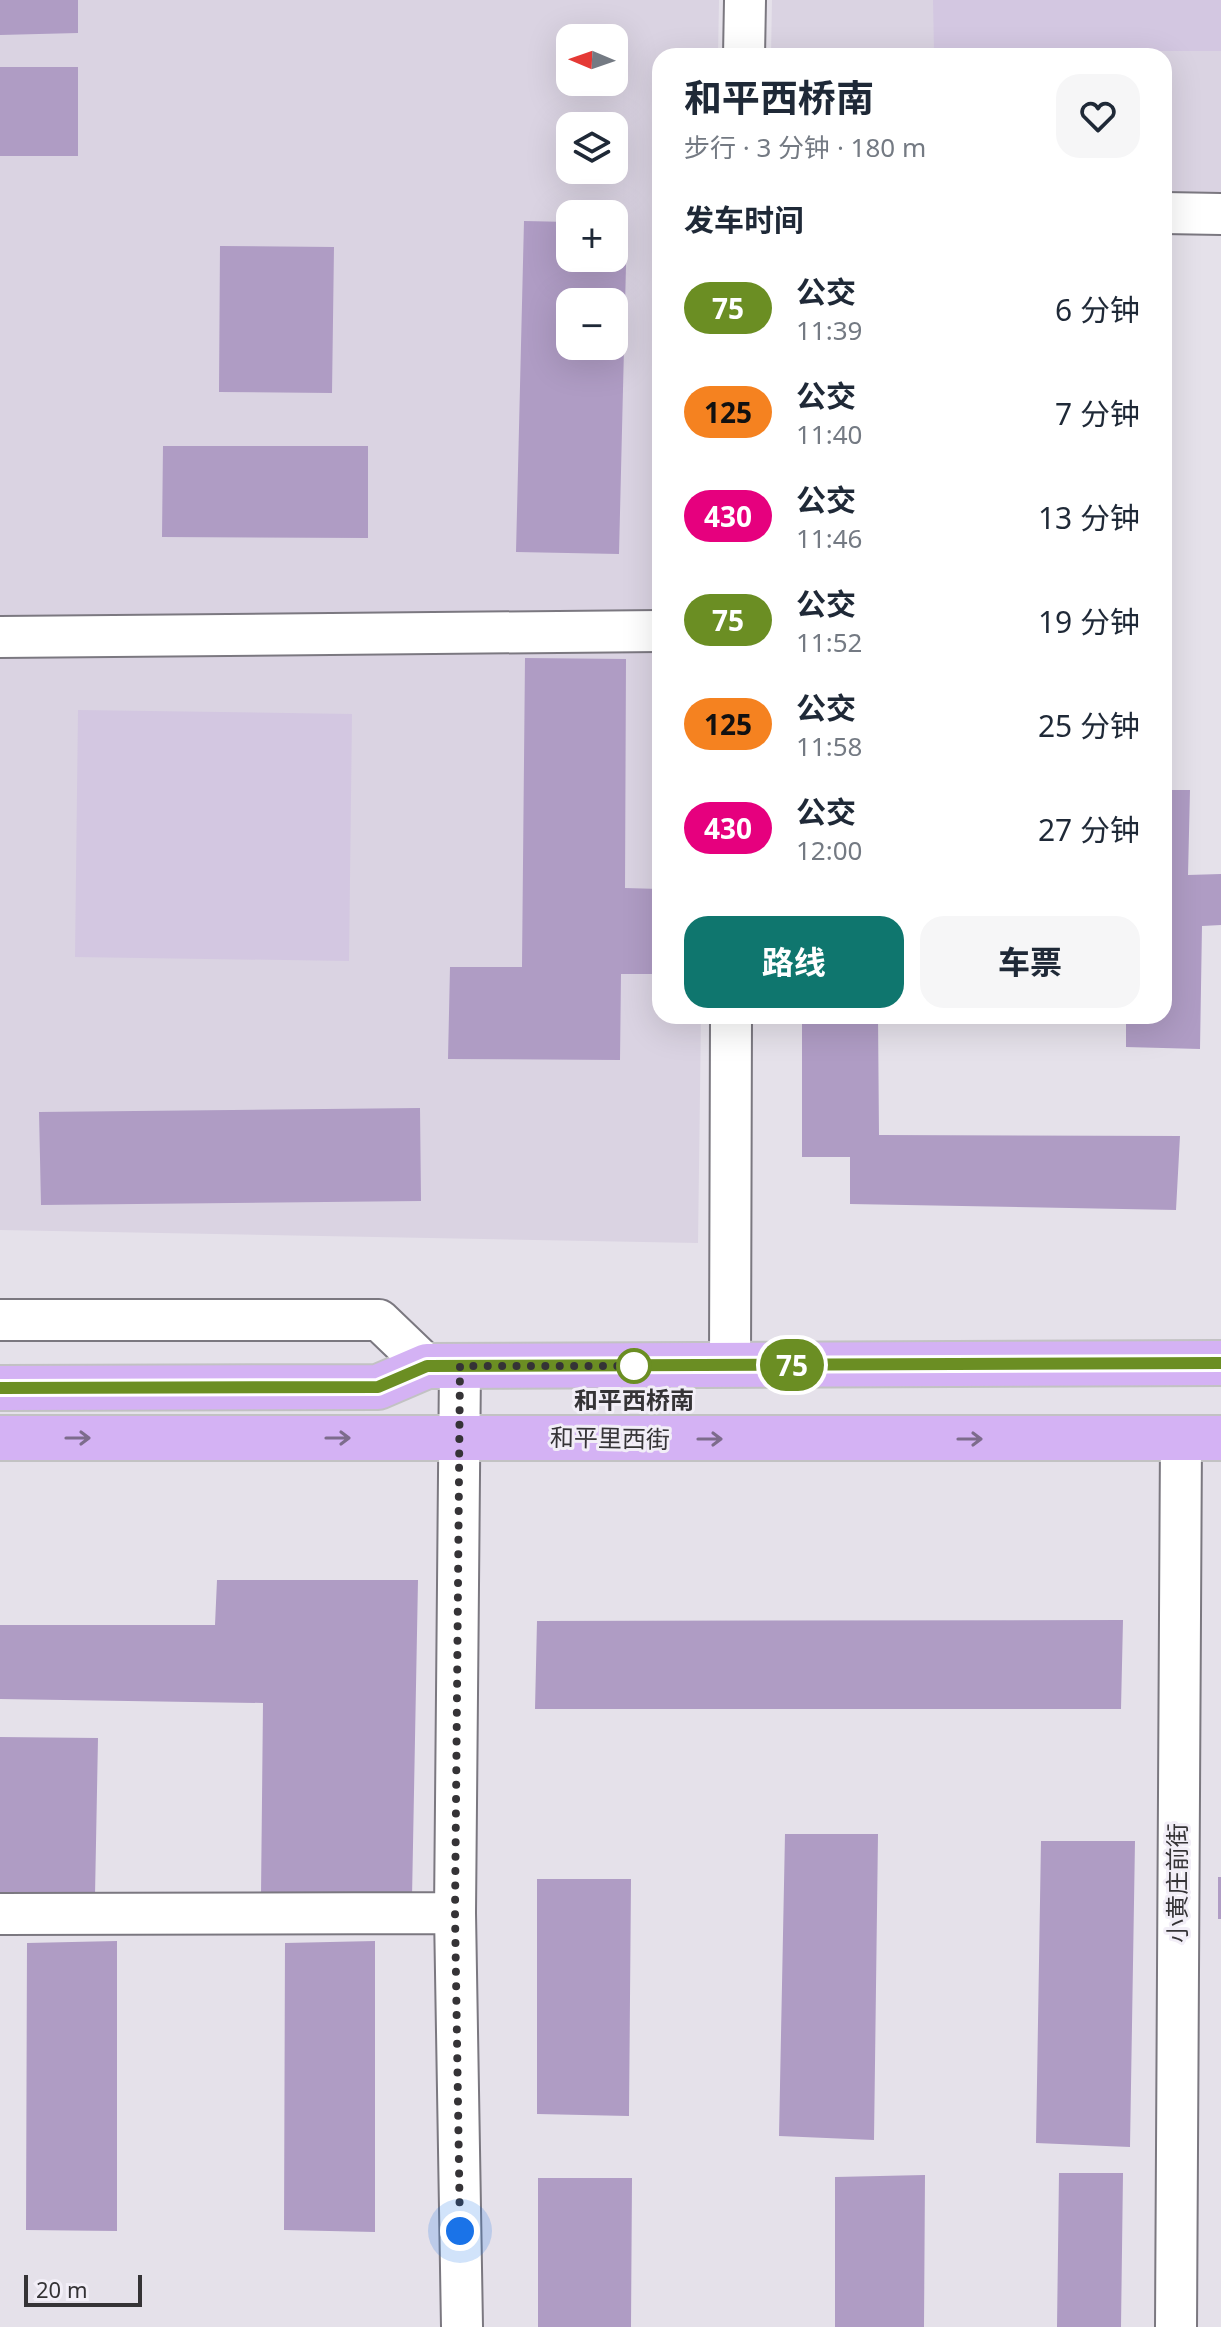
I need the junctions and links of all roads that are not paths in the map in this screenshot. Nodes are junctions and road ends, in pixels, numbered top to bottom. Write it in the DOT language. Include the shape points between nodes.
graph roads {
  1 [pos="745,0"];
  2 [pos="744,48"];
  3 [pos="1172,213"];
  4 [pos="1221,214"];
  5 [pos="652,631"];
  6 [pos="0,637"];
  7 [pos="731,1024"];
  8 [pos="0,1320"];
  9 [pos="1221,1363"];
  10 [pos="444,1366"];
  11 [pos="730,1366"];
  12 [pos="0,1388"];
  13 [pos="0,1438"];
  14 [pos="461,1438"];
  15 [pos="1201,1438"];
  16 [pos="455,1913"];
  17 [pos="0,1914"];
  18 [pos="462,2327"];
  19 [pos="1176,2327"];
  1 -- 2 [label="street"];
  3 -- 4 [label="street"];
  5 -- 6 [label="street"];
  7 -- 11 [label="street"];
  8 -- 10 [label="street" via="379,1320"];
  9 -- 11 [label="main road"];
  10 -- 11 [label="main road"];
  10 -- 12 [label="main road" via="378,1387"];
  10 -- 14 [label="street"];
  13 -- 14 [label="main road, 和平里西街, one-way"];
  14 -- 15 [label="main road, 和平里西街, one-way"];
  14 -- 16 [label="street"];
  15 -- 19 [label="street, 小黄庄前街"];
  16 -- 17 [label="street"];
  16 -- 18 [label="street"];
}
